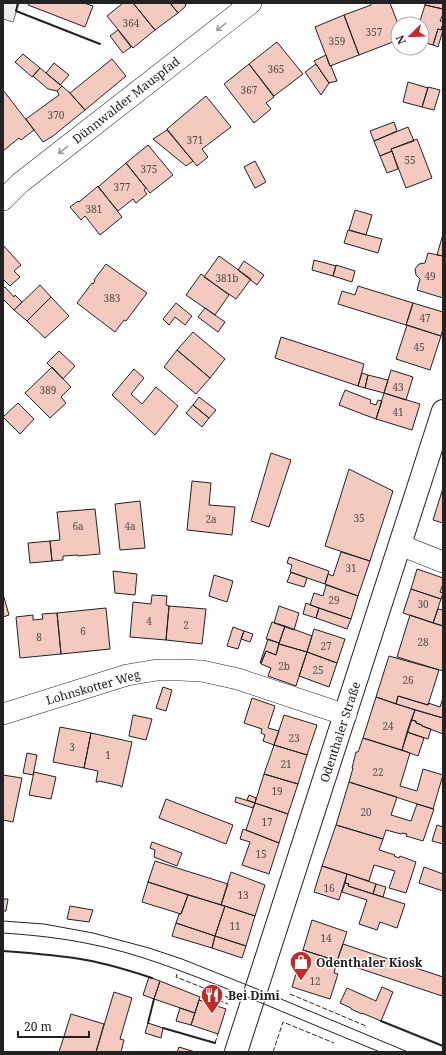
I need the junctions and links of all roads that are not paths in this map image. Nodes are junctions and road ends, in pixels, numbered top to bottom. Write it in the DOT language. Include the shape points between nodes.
graph roads {
  1 [pos="252,3"];
  2 [pos="3,200"];
  3 [pos="443,411"];
  4 [pos="400,545"];
  5 [pos="443,562"];
  6 [pos="3,714"];
  7 [pos="346,715"];
  8 [pos="236,1052"];
  1 -- 2 [label="street, Dünnwalder Mauspfad, one-way" via="20,183"];
  3 -- 4 [label="main road, Odenthaler Straße"];
  4 -- 5 [label="street"];
  4 -- 7 [label="main road, Odenthaler Straße"];
  6 -- 7 [label="street, Lohnskotter Weg" via="127,675 156,670 180,670 202,671 238,679"];
  7 -- 8 [label="main road, Odenthaler Straße"];
}
